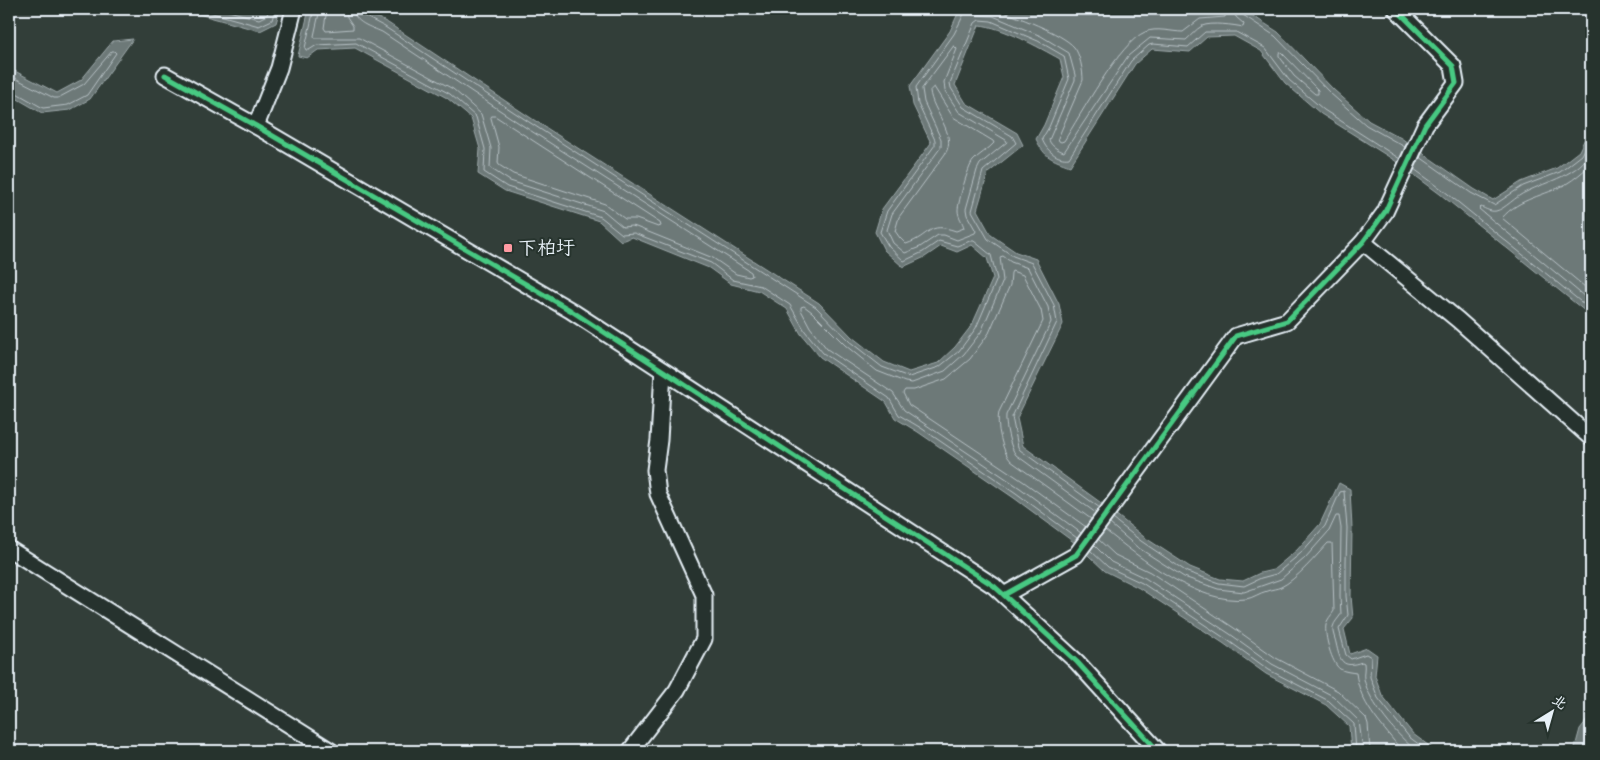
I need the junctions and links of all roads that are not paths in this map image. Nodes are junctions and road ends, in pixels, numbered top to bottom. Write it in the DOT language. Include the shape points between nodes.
graph roads {
  1 [pos="294,9"];
  2 [pos="1396,9"];
  3 [pos="165,75"];
  4 [pos="256,126"];
  5 [pos="1363,242"];
  6 [pos="663,371"];
  7 [pos="1591,438"];
  8 [pos="9,549"];
  9 [pos="1004,595"];
  10 [pos="330,751"];
  11 [pos="630,751"];
  12 [pos="1158,751"];
  1 -- 4 [label="street" via="279,68"];
  2 -- 5 [label="street" via="1453,66 1456,84 1425,125 1385,212"];
  3 -- 4 [label="street"];
  4 -- 6 [label="street" via="570,310"];
  5 -- 7 [label="street" via="1458,320"];
  5 -- 9 [label="street" via="1287,321 1236,336 1076,555"];
  6 -- 9 [label="street"];
  6 -- 11 [label="street" via="655,470 658,494 704,595 704,639 677,690"];
  8 -- 10 [label="street"];
  9 -- 12 [label="street" via="1077,662"];
}
